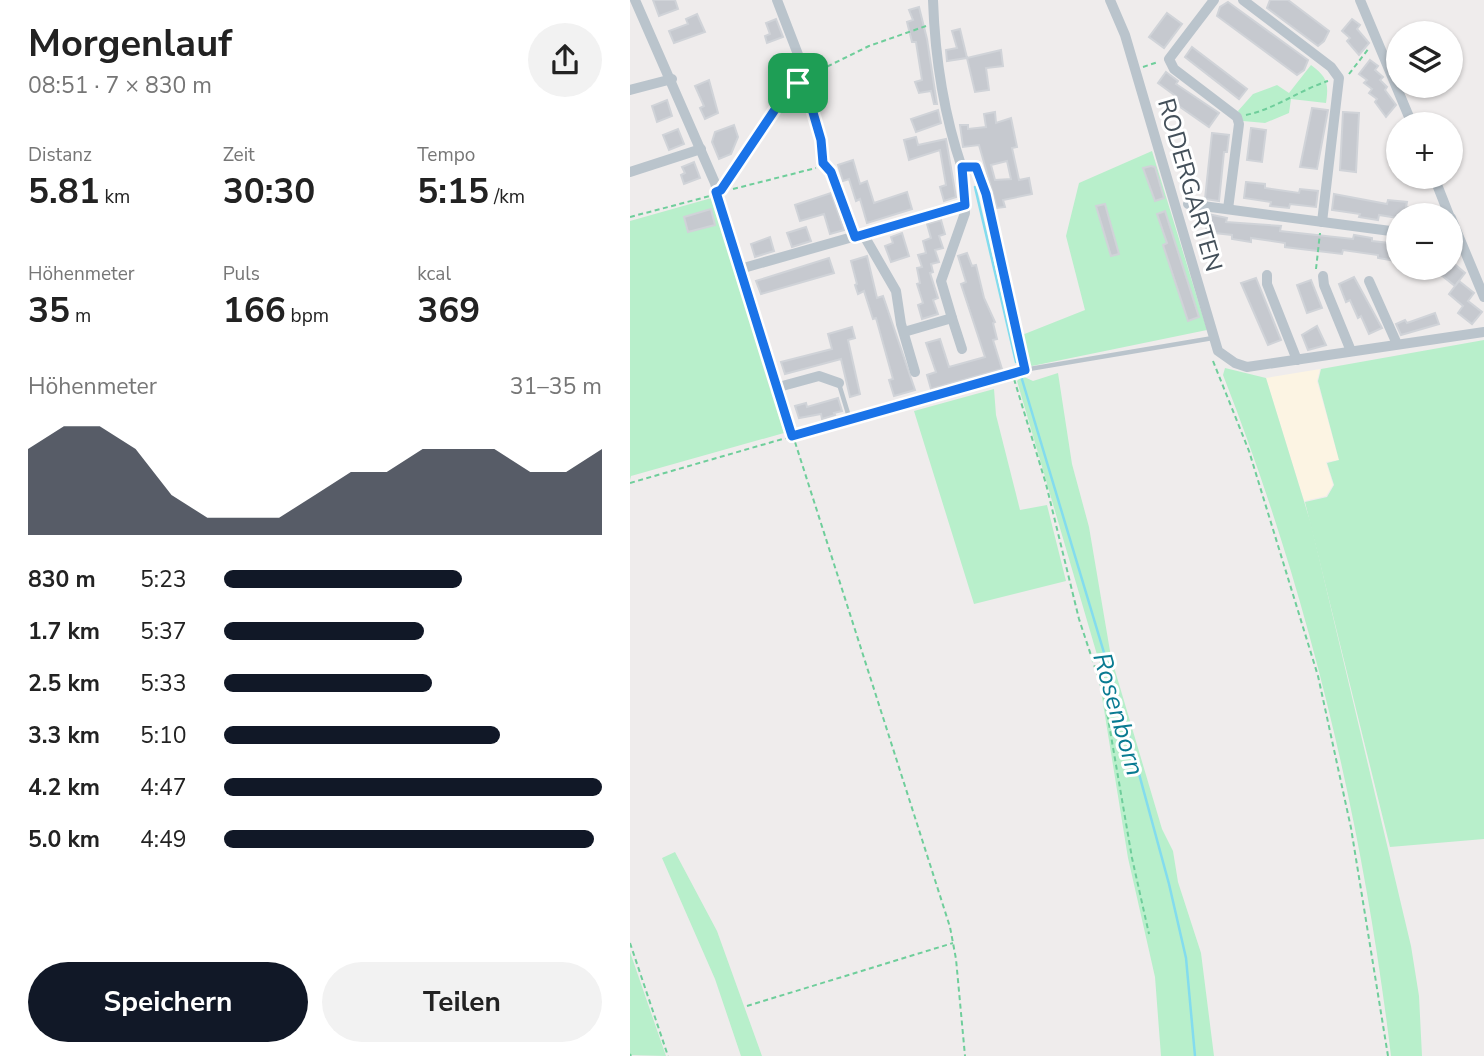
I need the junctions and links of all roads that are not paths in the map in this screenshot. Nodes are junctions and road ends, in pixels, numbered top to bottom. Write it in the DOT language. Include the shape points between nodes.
graph roads {
  1 [pos="635,0"];
  2 [pos="777,0"];
  3 [pos="933,0"];
  4 [pos="1110,0"];
  5 [pos="1214,0"];
  6 [pos="1243,0"];
  7 [pos="1360,0"];
  8 [pos="672,79"];
  9 [pos="630,90"];
  10 [pos="1407,112"];
  11 [pos="701,149"];
  12 [pos="823,163"];
  13 [pos="962,167"];
  14 [pos="630,172"];
  15 [pos="719,191"];
  16 [pos="1188,204"];
  17 [pos="965,205"];
  18 [pos="1228,209"];
  19 [pos="1322,222"];
  20 [pos="1386,230"];
  21 [pos="859,235"];
  22 [pos="1463,255"];
  23 [pos="740,269"];
  24 [pos="1267,275"];
  25 [pos="1324,276"];
  26 [pos="1369,281"];
  27 [pos="1484,297"];
  28 [pos="952,318"];
  29 [pos="904,332"];
  30 [pos="1484,332"];
  31 [pos="1214,337"];
  32 [pos="1397,344"];
  33 [pos="962,349"];
  34 [pos="1351,351"];
  35 [pos="1297,360"];
  36 [pos="1025,370"];
  37 [pos="915,372"];
  38 [pos="839,383"];
  39 [pos="775,388"];
  40 [pos="850,420"];
  1 -- 8 [label="street"];
  2 -- 15 [label="street" via="803,78 776,108"];
  3 -- 13 [label="street" via="937,70"];
  4 -- 31 [label="street, RODERGARTEN" via="1132,58"];
  5 -- 18 [label="street" via="1169,59 1174,69 1237,117"];
  6 -- 19 [label="street" via="1332,67 1339,78"];
  7 -- 10 [label="street"];
  8 -- 9 [label="street"];
  8 -- 11 [label="street"];
  11 -- 14 [label="street"];
  11 -- 15 [label="street"];
  12 -- 21 [label="street"];
  13 -- 17 [label="street"];
  13 -- 36 [label="street" via="976,167 986,194"];
  15 -- 23 [label="street"];
  16 -- 18 [label="street"];
  17 -- 21 [label="street"];
  17 -- 28 [label="street" via="942,281"];
  18 -- 19 [label="street"];
  19 -- 20 [label="street"];
  21 -- 23 [label="street"];
  21 -- 29 [label="street" via="896,291"];
  22 -- 27 [label="street"];
  23 -- 39 [label="street"];
  24 -- 35 [label="street"];
  25 -- 34 [label="street"];
  26 -- 32 [label="street"];
  28 -- 29 [label="street"];
  28 -- 33 [label="street"];
  29 -- 37 [label="street"];
  30 -- 32 [label="street"];
  31 -- 35 [label="street, RODERGARTEN" via="1218,351 1247,367"];
  31 -- 36 [label="lane"];
  32 -- 34 [label="street"];
  34 -- 35 [label="street"];
  36 -- 40 [label="lane"];
  38 -- 39 [label="street" via="819,376"];
  38 -- 40 [label="lane"];
  39 -- 40 [label="lane" via="792,436"];
}
